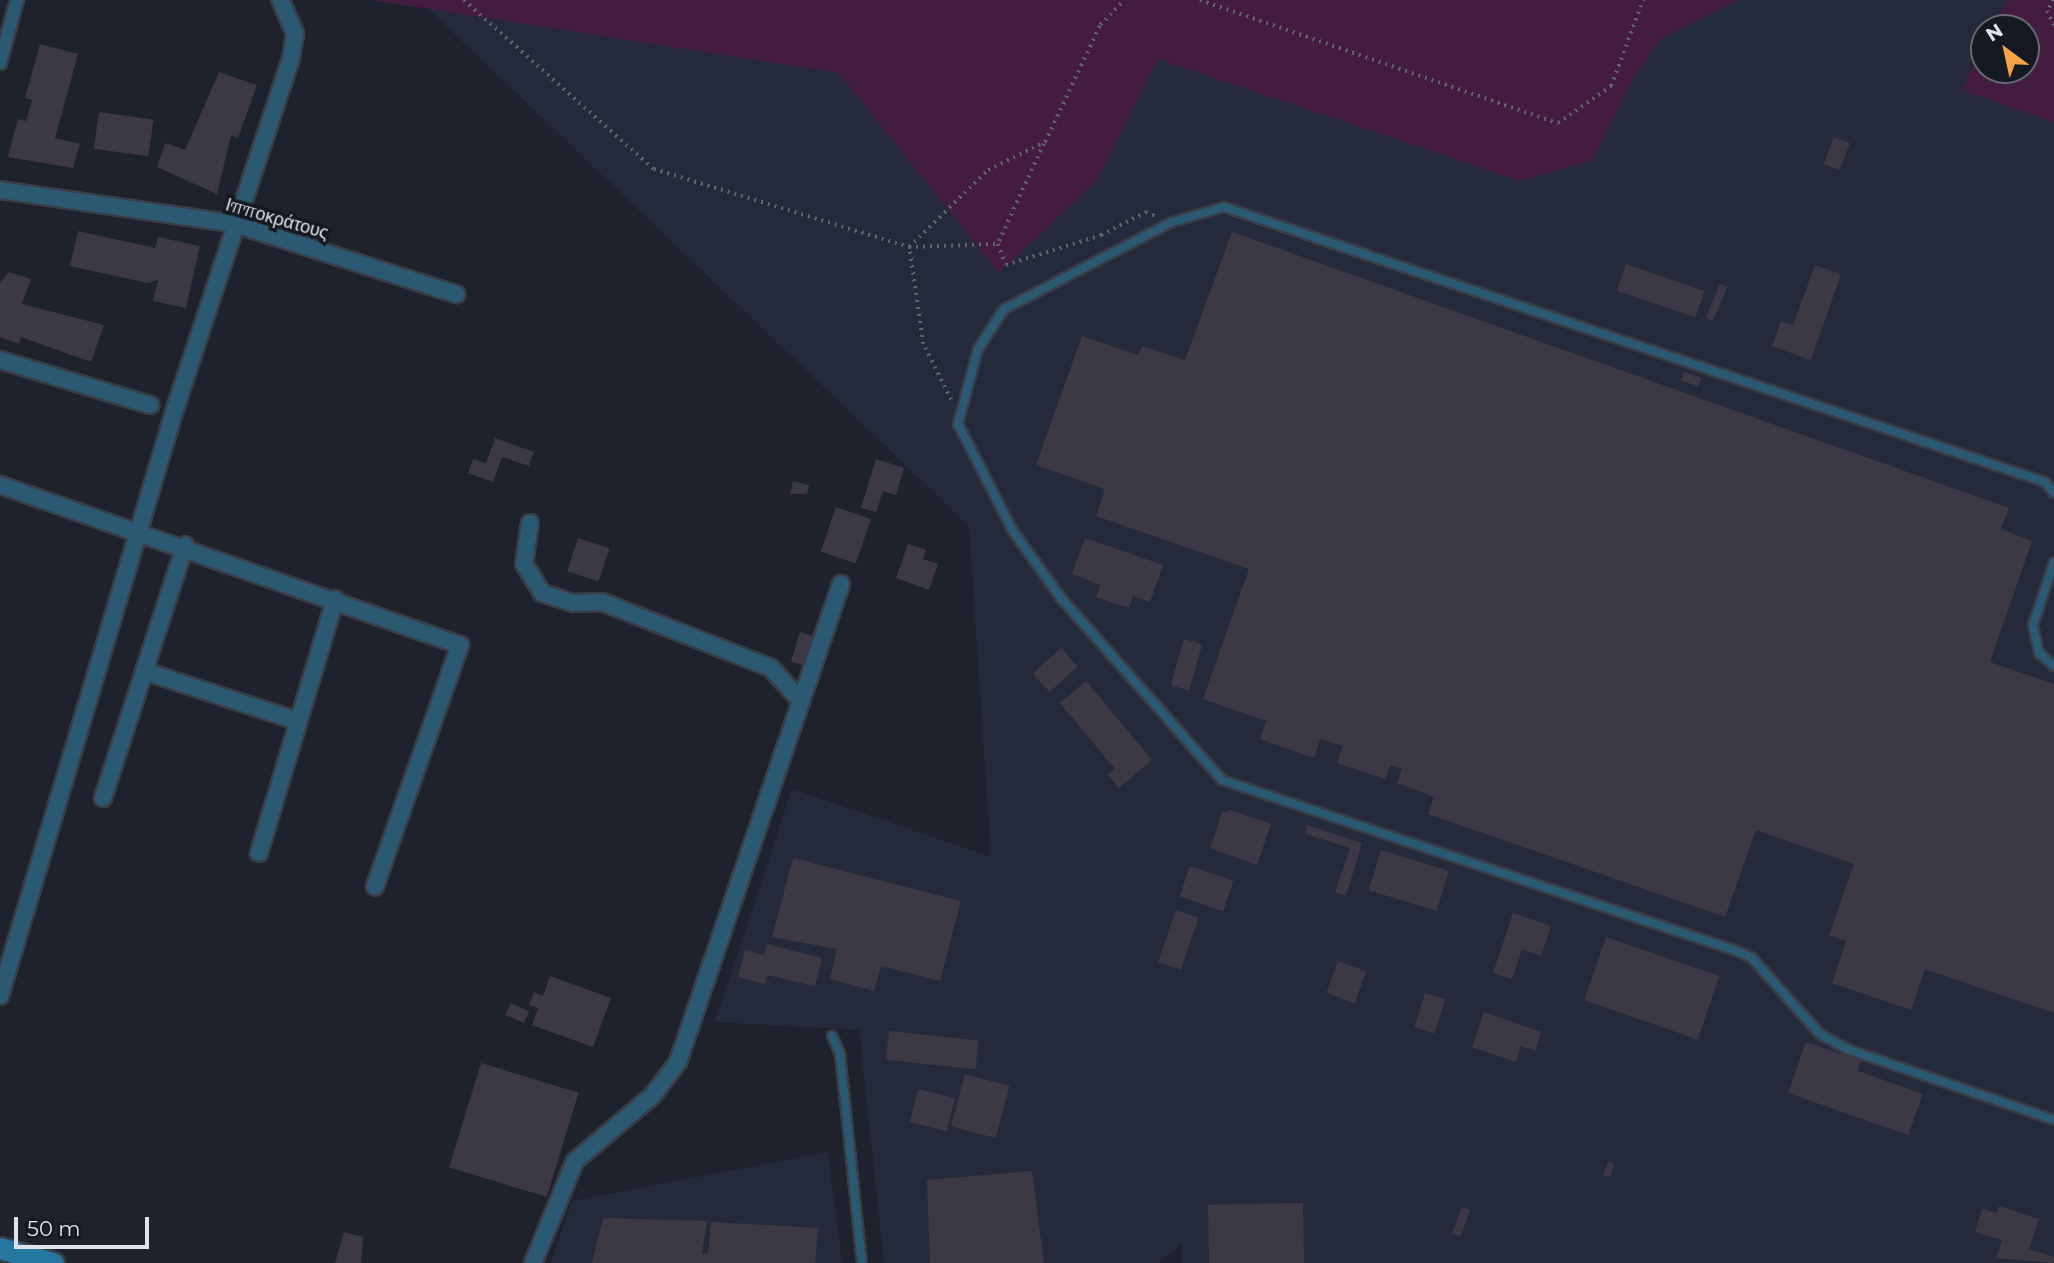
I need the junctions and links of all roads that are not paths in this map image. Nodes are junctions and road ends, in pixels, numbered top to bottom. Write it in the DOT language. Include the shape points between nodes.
graph roads {
  1 [pos="17,0"];
  2 [pos="280,0"];
  3 [pos="0,63"];
  4 [pos="0,190"];
  5 [pos="235,224"];
  6 [pos="456,293"];
  7 [pos="0,360"];
  8 [pos="150,405"];
  9 [pos="0,485"];
  10 [pos="2054,493"];
  11 [pos="530,523"];
  12 [pos="138,533"];
  13 [pos="185,545"];
  14 [pos="2054,562"];
  15 [pos="841,584"];
  16 [pos="335,599"];
  17 [pos="2054,666"];
  18 [pos="144,671"];
  19 [pos="801,701"];
  20 [pos="298,721"];
  21 [pos="103,798"];
  22 [pos="258,853"];
  23 [pos="375,886"];
  24 [pos="0,996"];
  25 [pos="832,1036"];
  26 [pos="2054,1120"];
  27 [pos="0,1248"];
  28 [pos="53,1263"];
  29 [pos="533,1263"];
  30 [pos="862,1263"];
  1 -- 3 [label="street"];
  2 -- 5 [label="street" via="295,33 291,60"];
  4 -- 5 [label="street, Ιπποκράτους"];
  5 -- 6 [label="street, Ιπποκράτους"];
  5 -- 12 [label="street"];
  7 -- 8 [label="street"];
  9 -- 12 [label="street"];
  10 -- 26 [label="lane" via="2045,482 1224,207 1172,222 1004,309 978,349 960,407 963,444 1013,531 1061,598 1222,780 1737,951 1752,958 1819,1034 1847,1049"];
  11 -- 19 [label="street" via="524,564 542,593 573,603 603,602 771,668"];
  12 -- 13 [label="street"];
  12 -- 24 [label="street"];
  13 -- 16 [label="street"];
  13 -- 18 [label="street"];
  14 -- 17 [label="lane" via="2033,625 2039,653"];
  15 -- 19 [label="street"];
  16 -- 20 [label="street"];
  16 -- 23 [label="street" via="460,645"];
  18 -- 20 [label="street"];
  18 -- 21 [label="street"];
  19 -- 29 [label="street" via="678,1062 668,1081 575,1161"];
  20 -- 22 [label="street"];
  25 -- 30 [label="lane" via="840,1054"];
  27 -- 28 [label="main road"];
}
